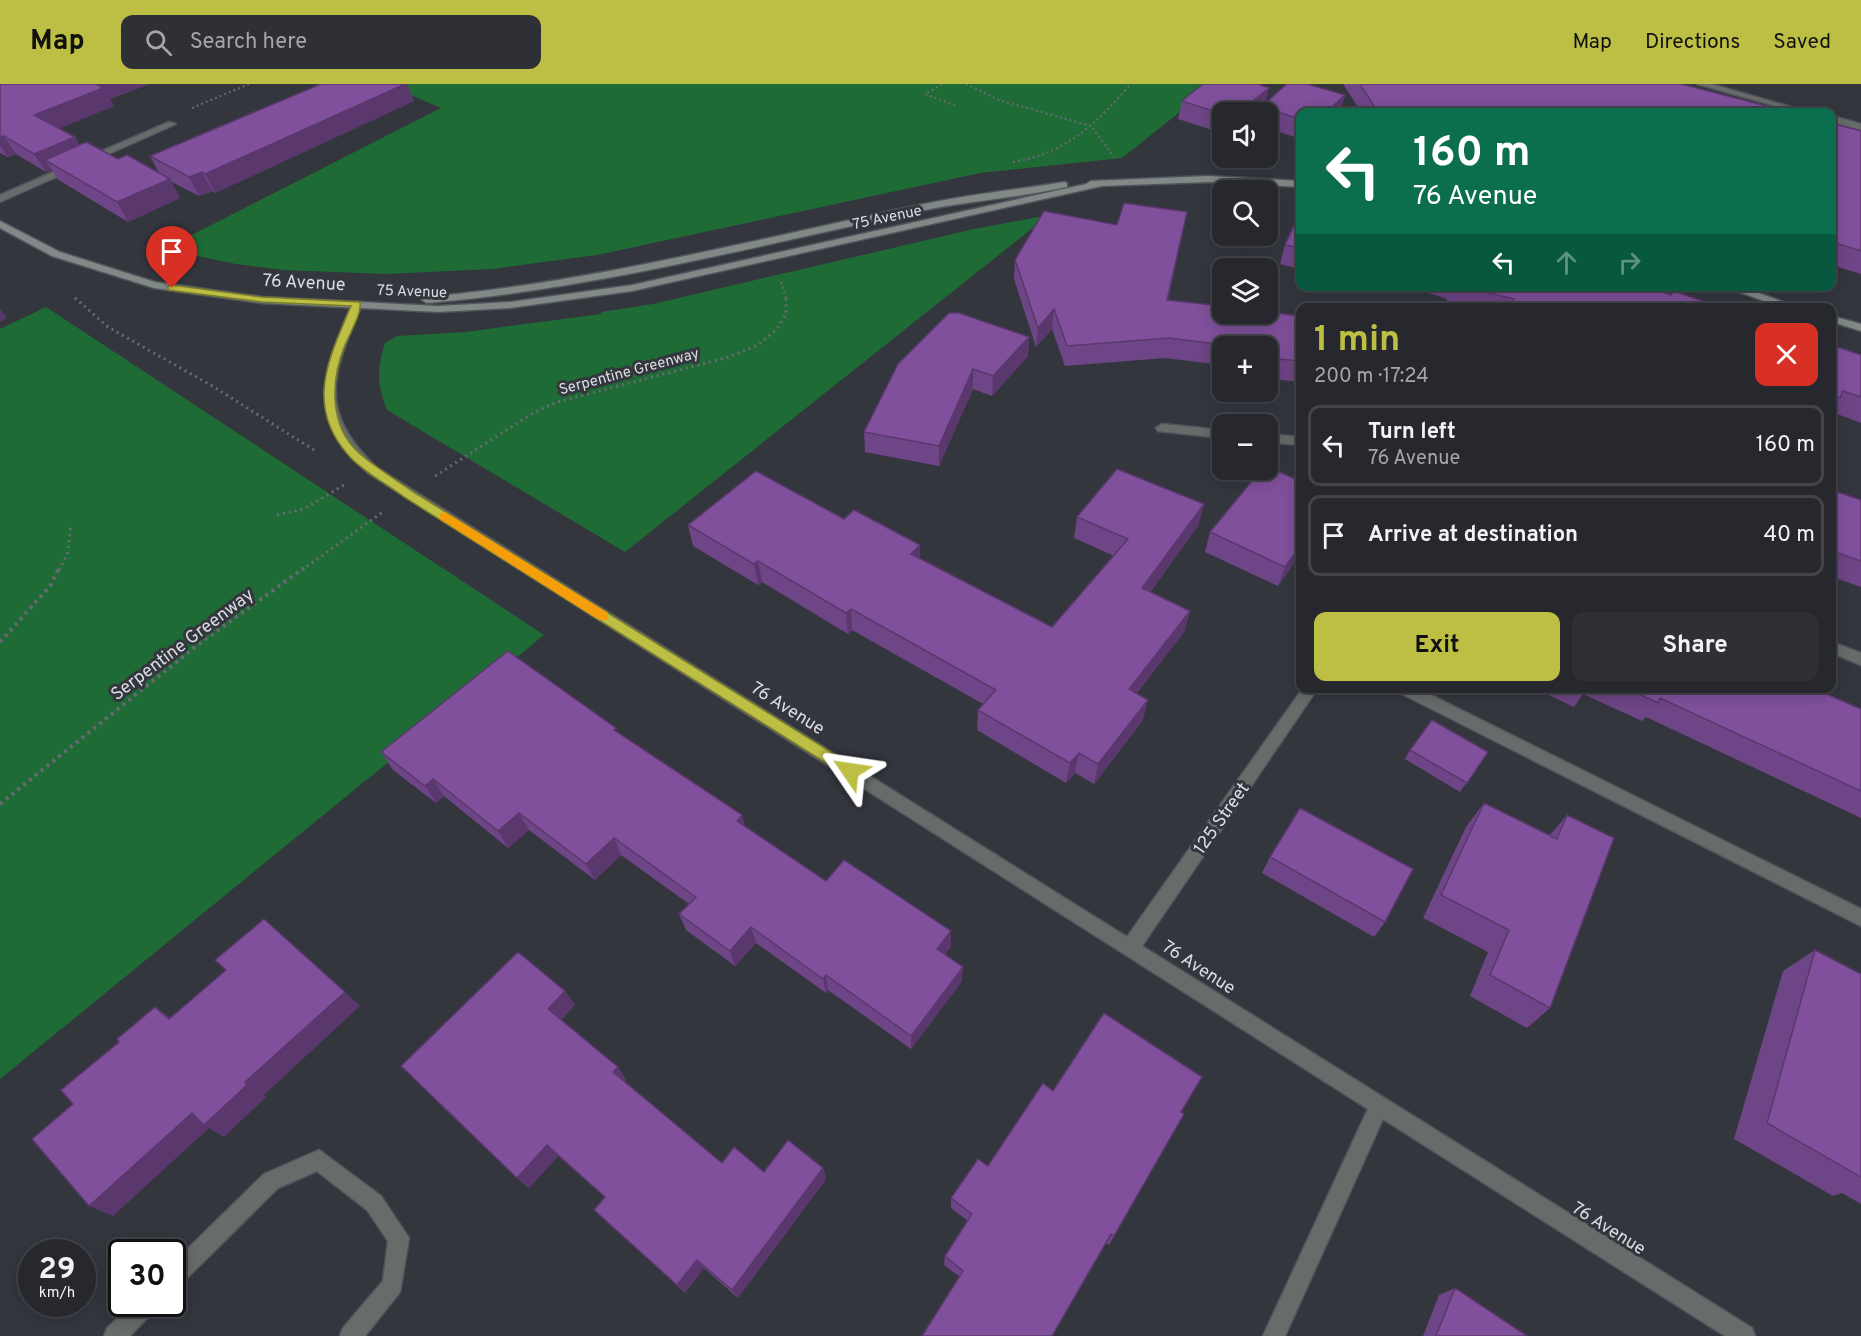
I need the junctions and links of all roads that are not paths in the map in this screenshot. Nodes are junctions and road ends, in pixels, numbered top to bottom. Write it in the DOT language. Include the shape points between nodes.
graph roads {
  1 [pos="1701,84"];
  2 [pos="1790,108"];
  3 [pos="1836,120"];
  4 [pos="172,124"];
  5 [pos="1861,127"];
  6 [pos="1100,184"];
  7 [pos="1296,184"];
  8 [pos="0,199"];
  9 [pos="0,224"];
  10 [pos="1743,291"];
  11 [pos="1780,303"];
  12 [pos="357,304"];
  13 [pos="1836,320"];
  14 [pos="1861,328"];
  15 [pos="1162,428"];
  16 [pos="1212,433"];
  17 [pos="1278,439"];
  18 [pos="1296,441"];
  19 [pos="1836,649"];
  20 [pos="1861,658"];
  21 [pos="1308,693"];
  22 [pos="1412,693"];
  23 [pos="1861,918"];
  24 [pos="1131,947"];
  25 [pos="1379,1107"];
  26 [pos="186,1265"];
  27 [pos="134,1317"];
  28 [pos="115,1336"];
  29 [pos="351,1336"];
  30 [pos="1274,1336"];
  31 [pos="1744,1336"];
  1 -- 2 [label="street"];
  3 -- 5 [label="street"];
  4 -- 8 [label="street"];
  6 -- 7 [label="street, 75 Avenue" via="1208,179"];
  6 -- 12 [label="street, 75 Avenue" via="1048,186 918,208 553,285 496,294"];
  6 -- 12 [label="street, 75 Avenue" via="632,288 438,309"];
  9 -- 12 [label="street, 76 Avenue" via="56,254 154,285 262,300"];
  10 -- 11 [label="street"];
  12 -- 24 [label="street, 76 Avenue" via="328,384 333,420 354,455 408,494"];
  13 -- 14 [label="street"];
  15 -- 16 [label="street"];
  17 -- 18 [label="street"];
  19 -- 20 [label="street"];
  21 -- 24 [label="street, 125 Street"];
  22 -- 23 [label="street"];
  24 -- 25 [label="street, 76 Avenue"];
  25 -- 30 [label="street"];
  25 -- 31 [label="street, 76 Avenue"];
  26 -- 29 [label="street" via="271,1181 319,1160 374,1203 399,1238 393,1285"];
  27 -- 28 [label="street"];
}
